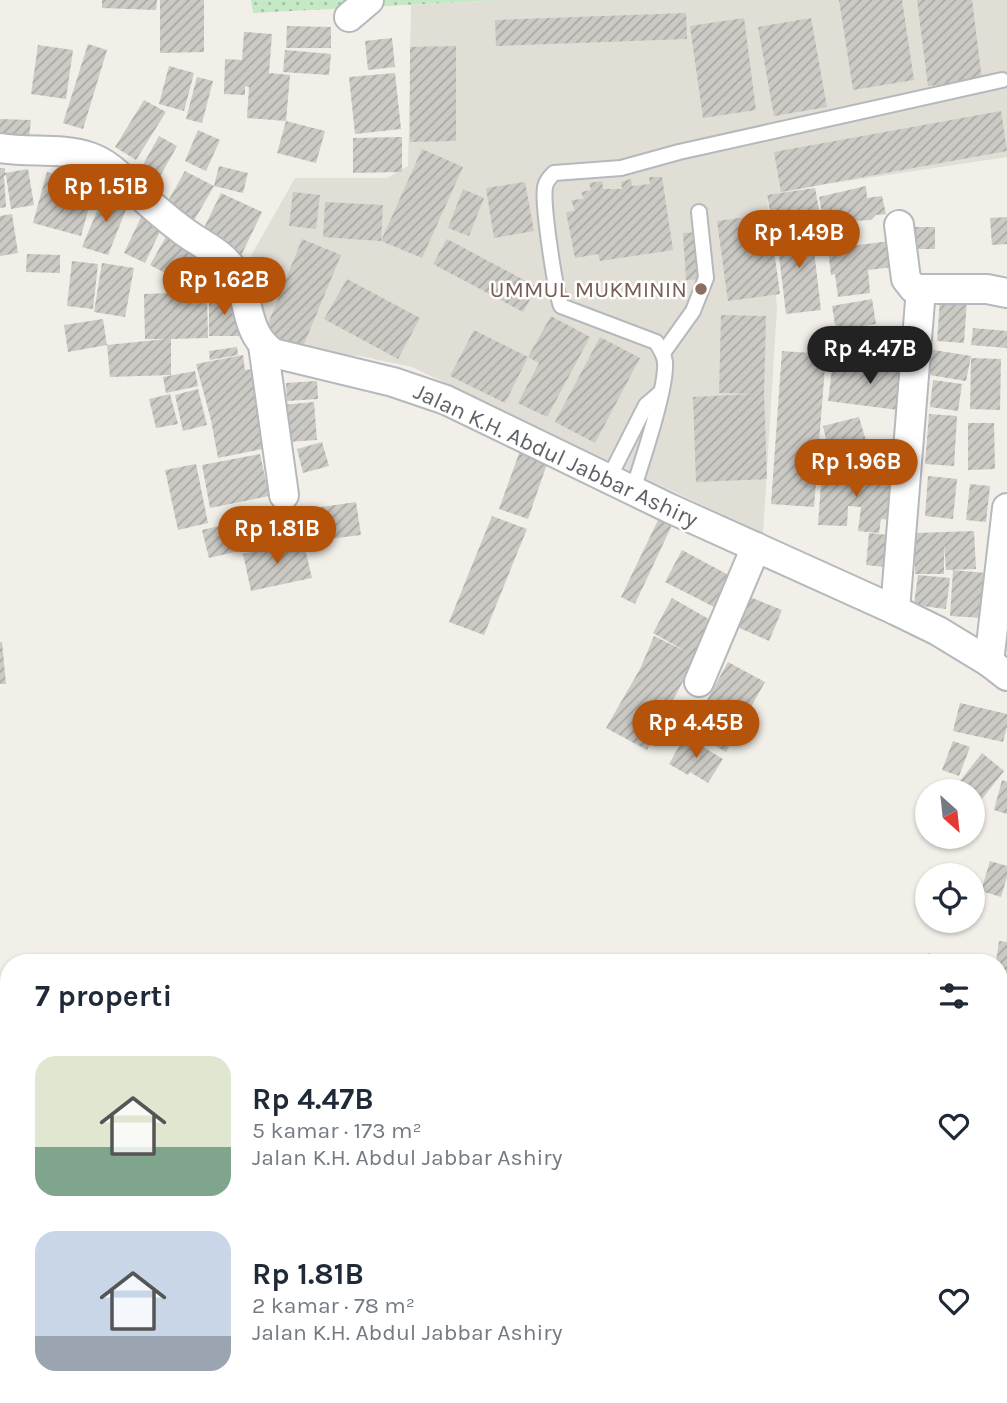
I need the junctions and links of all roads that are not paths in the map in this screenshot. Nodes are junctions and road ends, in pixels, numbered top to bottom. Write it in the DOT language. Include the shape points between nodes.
graph roads {
  1 [pos="1002,80"];
  2 [pos="0,149"];
  3 [pos="699,212"];
  4 [pos="899,225"];
  5 [pos="921,289"];
  6 [pos="1007,293"];
  7 [pos="263,345"];
  8 [pos="663,354"];
  9 [pos="660,393"];
  10 [pos="621,484"];
  11 [pos="284,495"];
  12 [pos="1007,508"];
  13 [pos="756,547"];
  14 [pos="895,610"];
  15 [pos="998,669"];
  16 [pos="699,682"];
  1 -- 8 [label="lane" via="621,168 554,173 545,184 544,203 561,306 656,342"];
  2 -- 7 [label="street" via="73,153 106,165 234,271 254,334"];
  3 -- 8 [label="lane" via="706,278 693,311"];
  4 -- 5 [label="street" via="906,279 913,288"];
  5 -- 6 [label="street"];
  5 -- 14 [label="street"];
  7 -- 10 [label="street, Jalan K.H. Abdul Jabbar Ashiry" via="286,358 393,382 446,400"];
  7 -- 11 [label="street"];
  8 -- 9 [label="lane"];
  9 -- 10 [label="lane"];
  9 -- 10 [label="lane" via="646,405"];
  10 -- 13 [label="street, Jalan K.H. Abdul Jabbar Ashiry"];
  12 -- 15 [label="street"];
  13 -- 14 [label="street, Jalan K.H. Abdul Jabbar Ashiry"];
  13 -- 16 [label="street"];
  14 -- 15 [label="street, Jalan K.H. Abdul Jabbar Ashiry"];
}
